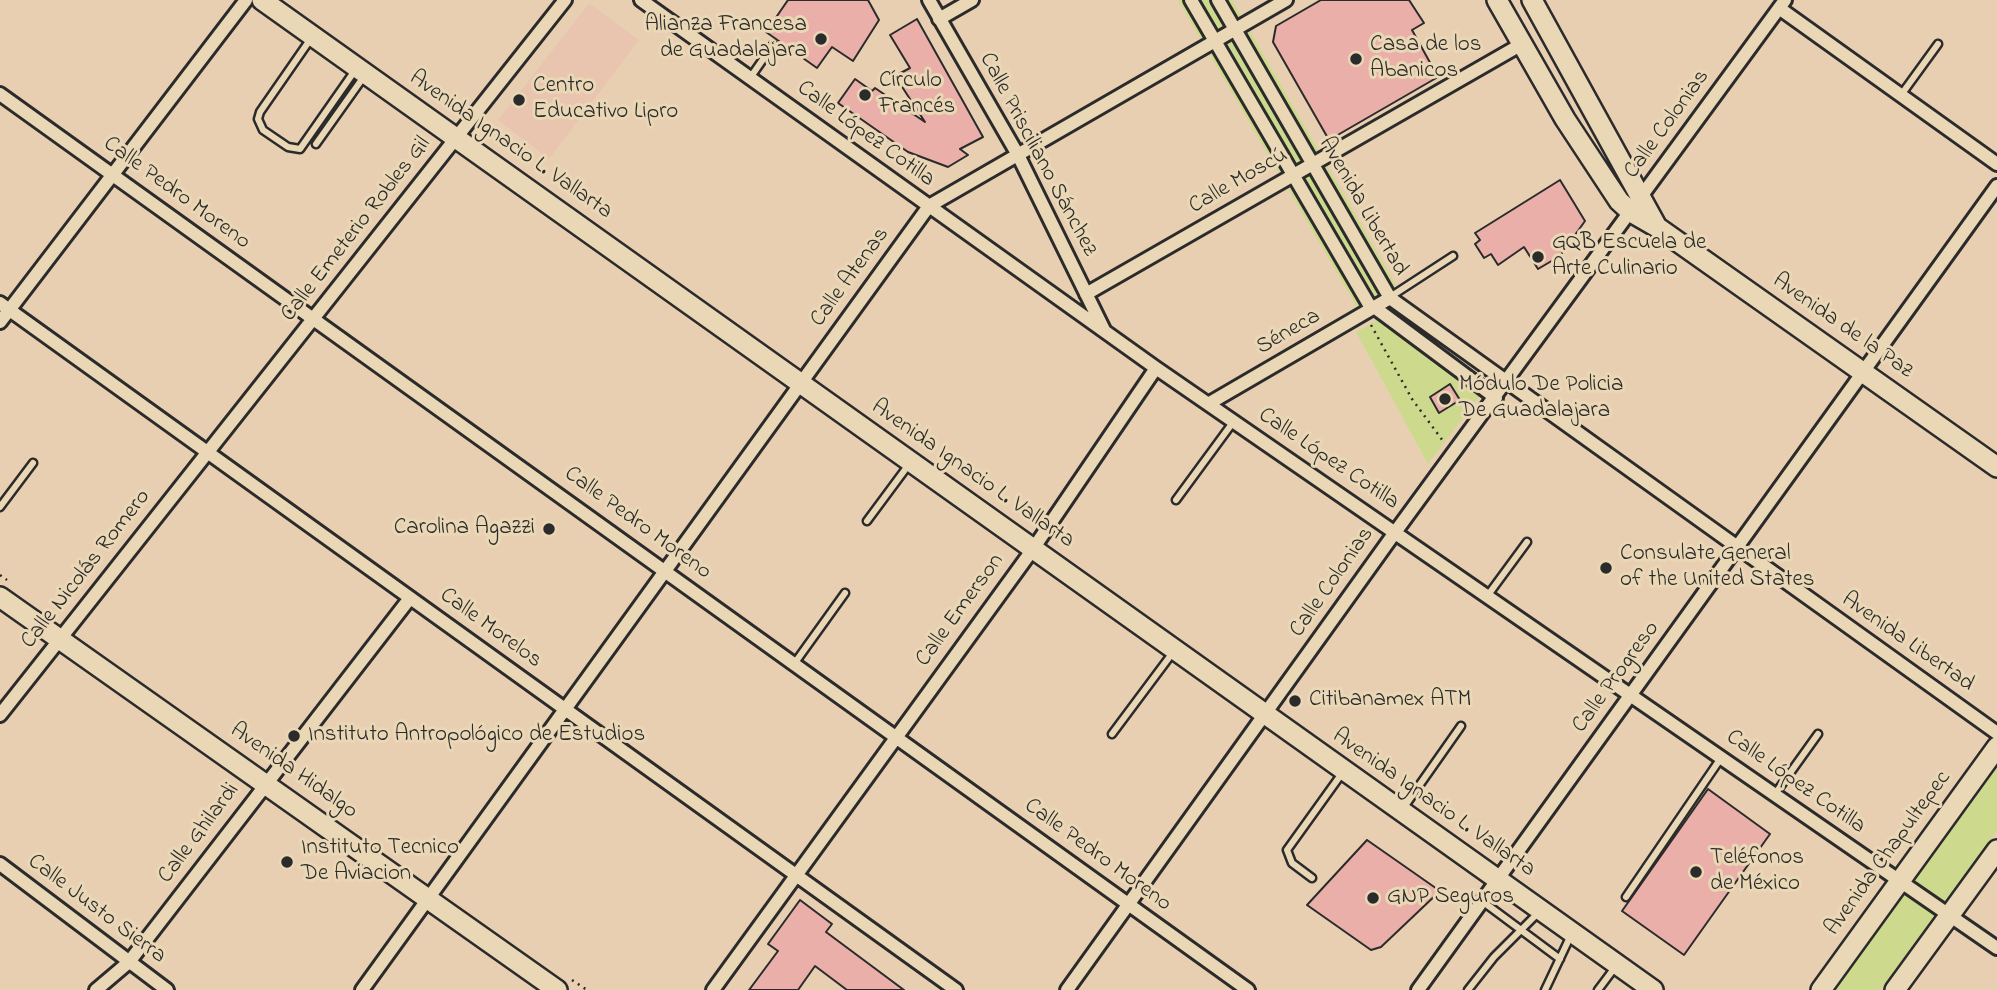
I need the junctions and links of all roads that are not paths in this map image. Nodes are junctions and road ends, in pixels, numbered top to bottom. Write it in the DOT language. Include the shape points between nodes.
graph roads {
  1 [pos="246,0"];
  2 [pos="262,0"];
  3 [pos="565,0"];
  4 [pos="641,0"];
  5 [pos="929,0"];
  6 [pos="972,0"];
  7 [pos="1191,0"];
  8 [pos="1218,0"];
  9 [pos="1286,0"];
  10 [pos="1497,0"];
  11 [pos="1532,0"];
  12 [pos="1782,4"];
  13 [pos="939,19"];
  14 [pos="1235,30"];
  15 [pos="313,36"];
  16 [pos="1215,41"];
  17 [pos="1522,44"];
  18 [pos="1938,44"];
  19 [pos="773,45"];
  20 [pos="362,71"];
  21 [pos="750,78"];
  22 [pos="0,94"];
  23 [pos="1901,95"];
  24 [pos="457,138"];
  25 [pos="316,144"];
  26 [pos="1017,155"];
  27 [pos="1313,164"];
  28 [pos="1997,164"];
  29 [pos="114,174"];
  30 [pos="1293,176"];
  31 [pos="1997,186"];
  32 [pos="1642,196"];
  33 [pos="929,206"];
  34 [pos="1631,212"];
  35 [pos="1657,227"];
  36 [pos="1453,256"];
  37 [pos="1086,294"];
  38 [pos="1390,298"];
  39 [pos="5,307"];
  40 [pos="1370,310"];
  41 [pos="314,319"];
  42 [pos="0,322"];
  43 [pos="1105,332"];
  44 [pos="1156,368"];
  45 [pos="1863,372"];
  46 [pos="1507,382"];
  47 [pos="801,383"];
  48 [pos="1496,398"];
  49 [pos="1208,404"];
  50 [pos="1234,421"];
  51 [pos="207,452"];
  52 [pos="911,462"];
  53 [pos="33,463"];
  54 [pos="1997,467"];
  55 [pos="1177,500"];
  56 [pos="0,507"];
  57 [pos="867,522"];
  58 [pos="1396,531"];
  59 [pos="1527,542"];
  60 [pos="1736,547"];
  61 [pos="1032,549"];
  62 [pos="665,571"];
  63 [pos="845,593"];
  64 [pos="1488,595"];
  65 [pos="0,597"];
  66 [pos="410,598"];
  67 [pos="59,639"];
  68 [pos="1175,650"];
  69 [pos="794,664"];
  70 [pos="1630,695"];
  71 [pos="565,709"];
  72 [pos="1266,714"];
  73 [pos="0,715"];
  74 [pos="1461,726"];
  75 [pos="1997,733"];
  76 [pos="1112,734"];
  77 [pos="1818,734"];
  78 [pos="896,737"];
  79 [pos="1997,747"];
  80 [pos="1721,758"];
  81 [pos="1344,771"];
  82 [pos="265,783"];
  83 [pos="1775,794"];
  84 [pos="1401,811"];
  85 [pos="1997,850"];
  86 [pos="0,864"];
  87 [pos="797,876"];
  88 [pos="1312,878"];
  89 [pos="1497,880"];
  90 [pos="1900,881"];
  91 [pos="429,897"];
  92 [pos="1626,897"];
  93 [pos="1482,901"];
  94 [pos="1129,905"];
  95 [pos="1540,910"];
  96 [pos="1951,914"];
  97 [pos="1521,930"];
  98 [pos="1572,933"];
  99 [pos="1997,948"];
  100 [pos="1560,959"];
  101 [pos="129,962"];
  102 [pos="1617,964"];
  103 [pos="96,990"];
  104 [pos="167,990"];
  105 [pos="362,990"];
  106 [pos="558,990"];
  107 [pos="714,990"];
  108 [pos="956,990"];
  109 [pos="1067,990"];
  110 [pos="1248,990"];
  111 [pos="1418,990"];
  112 [pos="1468,990"];
  113 [pos="1545,990"];
  114 [pos="1598,990"];
  115 [pos="1653,990"];
  116 [pos="1821,990"];
  117 [pos="1895,990"];
  1 -- 29 [label="street"];
  2 -- 15 [label="main road, Avenida Ignacio L. Vallarta"];
  3 -- 24 [label="street, Calle Emeterio Robles Gil"];
  4 -- 21 [label="street, Calle López Cotilla"];
  5 -- 13 [label="street, Calle Prisciliano Sánchez"];
  6 -- 13 [label="street"];
  7 -- 16 [label="street, Avenida Libertad"];
  8 -- 14 [label="street, Avenida Libertad"];
  9 -- 14 [label="street, Calle Atenas"];
  10 -- 17 [label="main road, Avenida de la Paz"];
  11 -- 32 [label="main road, Avenida de la Paz"];
  12 -- 23 [label="street"];
  12 -- 32 [label="street, Calle Colonias"];
  13 -- 26 [label="street, Calle Prisciliano Sánchez"];
  14 -- 16 [label="street, Calle Atenas"];
  14 -- 27 [label="street, Avenida Libertad"];
  15 -- 20 [label="main road, Avenida Ignacio L. Vallarta"];
  15 -- 20 [label="lane" via="260,112 263,130 288,147 300,149"];
  16 -- 26 [label="street, Calle Atenas"];
  16 -- 30 [label="street, Avenida Libertad"];
  17 -- 27 [label="street, Calle Moscú"];
  17 -- 34 [label="main road, Avenida de la Paz" via="1565,118 1619,201"];
  18 -- 23 [label="lane"];
  19 -- 21 [label="lane"];
  20 -- 24 [label="main road, Avenida Ignacio L. Vallarta"];
  20 -- 25 [label="lane"];
  21 -- 33 [label="street, Calle López Cotilla"];
  22 -- 29 [label="street, Calle Pedro Moreno"];
  23 -- 28 [label="street"];
  24 -- 41 [label="street, Calle Emeterio Robles Gil"];
  24 -- 47 [label="main road, Avenida Ignacio L. Vallarta"];
  26 -- 33 [label="street, Calle Atenas"];
  26 -- 37 [label="street, Calle Prisciliano Sánchez"];
  27 -- 30 [label="street, Calle Moscú"];
  27 -- 38 [label="street, Avenida Libertad"];
  29 -- 39 [label="street"];
  29 -- 41 [label="street, Calle Pedro Moreno"];
  30 -- 37 [label="street, Calle Moscú"];
  30 -- 40 [label="street, Avenida Libertad"];
  31 -- 45 [label="street, Calle Progreso"];
  32 -- 34 [label="street, Calle Colonias"];
  32 -- 35 [label="main road, Avenida de la Paz"];
  33 -- 43 [label="street, Calle López Cotilla"];
  33 -- 47 [label="street, Calle Atenas"];
  34 -- 35 [label="main road, Avenida de la Paz"];
  34 -- 46 [label="street, Calle Colonias"];
  35 -- 45 [label="main road, Avenida de la Paz"];
  36 -- 38 [label="lane"];
  37 -- 43 [label="street, Calle Prisciliano Sánchez"];
  38 -- 40 [label="street, Séneca"];
  38 -- 46 [label="street, Avenida Libertad"];
  39 -- 42 [label="street"];
  39 -- 51 [label="street, Calle Morelos"];
  40 -- 48 [label="street"];
  40 -- 49 [label="street, Séneca"];
  41 -- 51 [label="street, Calle Emeterio Robles Gil"];
  41 -- 62 [label="street, Calle Pedro Moreno"];
  43 -- 44 [label="street, Calle López Cotilla"];
  44 -- 49 [label="street, Calle López Cotilla"];
  44 -- 61 [label="street, Calle Emerson"];
  45 -- 54 [label="main road, Avenida de la Paz"];
  45 -- 60 [label="street, Calle Progreso"];
  46 -- 48 [label="street, Calle Colonias"];
  46 -- 60 [label="street, Avenida Libertad"];
  47 -- 52 [label="main road, Avenida Ignacio L. Vallarta"];
  47 -- 62 [label="street, Calle Atenas"];
  48 -- 58 [label="street, Calle Colonias"];
  49 -- 50 [label="street, Calle López Cotilla"];
  50 -- 55 [label="lane"];
  50 -- 58 [label="street, Calle López Cotilla"];
  51 -- 66 [label="street, Calle Morelos"];
  51 -- 67 [label="street, Calle Nicolás Romero"];
  52 -- 57 [label="lane"];
  52 -- 61 [label="main road, Avenida Ignacio L. Vallarta"];
  53 -- 56 [label="lane"];
  58 -- 64 [label="street, Calle López Cotilla"];
  58 -- 72 [label="street, Calle Colonias"];
  59 -- 64 [label="lane"];
  60 -- 70 [label="street, Calle Progreso"];
  60 -- 75 [label="street, Avenida Libertad"];
  61 -- 68 [label="main road, Avenida Ignacio L. Vallarta"];
  61 -- 78 [label="street, Calle Emerson"];
  62 -- 69 [label="street, Calle Pedro Moreno"];
  62 -- 71 [label="street, Calle Atenas"];
  63 -- 69 [label="lane"];
  64 -- 70 [label="street, Calle López Cotilla"];
  65 -- 67 [label="main road, Avenida Hidalgo"];
  66 -- 71 [label="street, Calle Morelos"];
  66 -- 82 [label="street, Calle Ghilardi"];
  67 -- 73 [label="street, Calle Nicolás Romero"];
  67 -- 82 [label="main road, Avenida Hidalgo"];
  68 -- 72 [label="main road, Avenida Ignacio L. Vallarta"];
  68 -- 76 [label="lane"];
  69 -- 78 [label="street, Calle Pedro Moreno"];
  70 -- 80 [label="street, Calle López Cotilla"];
  70 -- 89 [label="street, Calle Progreso"];
  71 -- 87 [label="street, Calle Morelos"];
  71 -- 91 [label="street, Calle Atenas"];
  72 -- 81 [label="main road, Avenida Ignacio L. Vallarta"];
  72 -- 94 [label="street, Calle Colonias"];
  74 -- 84 [label="lane"];
  77 -- 83 [label="lane"];
  78 -- 87 [label="street, Calle Emerson"];
  78 -- 94 [label="street, Calle Pedro Moreno"];
  79 -- 90 [label="main road, Avenida Chapultepec"];
  80 -- 83 [label="street, Calle López Cotilla"];
  80 -- 92 [label="lane"];
  81 -- 84 [label="main road, Avenida Ignacio L. Vallarta"];
  81 -- 88 [label="lane" via="1287,850 1292,863"];
  82 -- 91 [label="main road, Avenida Hidalgo"];
  82 -- 101 [label="street, Calle Ghilardi"];
  83 -- 90 [label="street, Calle López Cotilla"];
  84 -- 89 [label="main road, Avenida Ignacio L. Vallarta"];
  85 -- 96 [label="main road"];
  86 -- 101 [label="street, Calle Justo Sierra"];
  87 -- 107 [label="street, Calle Emerson"];
  87 -- 108 [label="street, Calle Morelos"];
  89 -- 93 [label="street, Calle Progreso"];
  89 -- 95 [label="main road, Avenida Ignacio L. Vallarta"];
  90 -- 96 [label="street, Calle López Cotilla"];
  90 -- 116 [label="main road, Avenida Chapultepec"];
  91 -- 105 [label="street, Calle Atenas"];
  91 -- 106 [label="main road, Avenida Hidalgo"];
  93 -- 97 [label="lane"];
  93 -- 111 [label="street, Calle Progreso"];
  94 -- 109 [label="street, Calle Colonias"];
  94 -- 110 [label="street, Calle Pedro Moreno"];
  95 -- 97 [label="lane"];
  95 -- 98 [label="main road, Avenida Ignacio L. Vallarta"];
  96 -- 99 [label="street, Calle López Cotilla"];
  96 -- 117 [label="main road"];
  97 -- 100 [label="lane"];
  97 -- 112 [label="lane"];
  98 -- 100 [label="lane"];
  98 -- 102 [label="main road, Avenida Ignacio L. Vallarta"];
  100 -- 113 [label="lane"];
  101 -- 103 [label="street, Calle Ghilardi"];
  101 -- 104 [label="street, Calle Justo Sierra"];
  102 -- 114 [label="lane"];
  102 -- 115 [label="main road, Avenida Ignacio L. Vallarta"];
}
